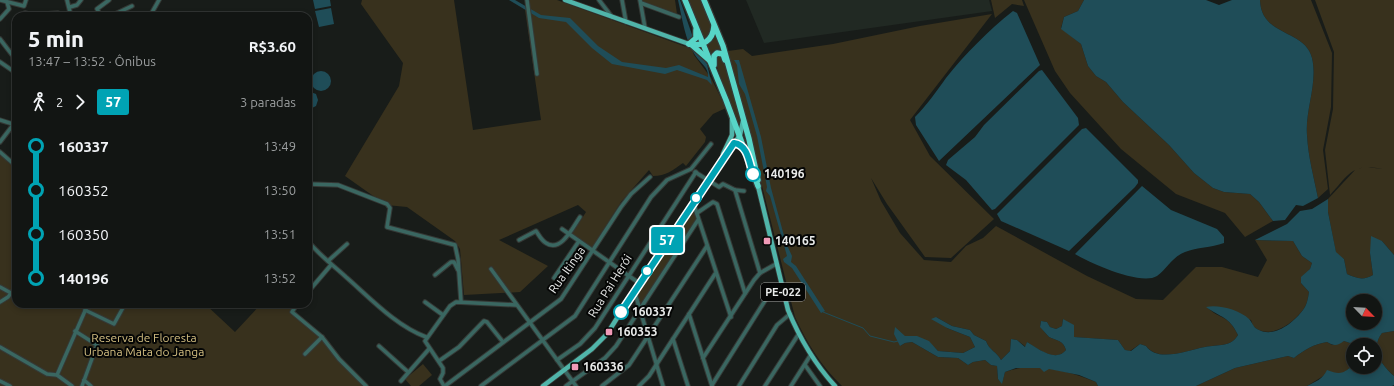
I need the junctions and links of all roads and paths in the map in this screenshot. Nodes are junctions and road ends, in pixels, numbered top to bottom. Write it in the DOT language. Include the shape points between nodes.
graph roads {
  1 [pos="0,0"];
  2 [pos="26,0"];
  3 [pos="67,0"];
  4 [pos="81,0"];
  5 [pos="109,0"];
  6 [pos="159,0"];
  7 [pos="527,0"];
  8 [pos="565,0"];
  9 [pos="599,0"];
  10 [pos="622,0"];
  11 [pos="704,0"];
  12 [pos="641,1"];
  13 [pos="685,1"];
  14 [pos="7,2"];
  15 [pos="24,6"];
  16 [pos="132,6"];
  17 [pos="70,7"];
  18 [pos="25,12"];
  19 [pos="71,12"];
  20 [pos="99,12"];
  21 [pos="119,12"];
  22 [pos="152,12"];
  23 [pos="612,17"];
  24 [pos="679,17"];
  25 [pos="0,19"];
  26 [pos="626,22"];
  27 [pos="714,24"];
  28 [pos="695,26"];
  29 [pos="645,28"];
  30 [pos="0,39"];
  31 [pos="689,44"];
  32 [pos="704,44"];
  33 [pos="696,45"];
  34 [pos="12,55"];
  35 [pos="0,62"];
  36 [pos="712,63"];
  37 [pos="12,70"];
  38 [pos="537,74"];
  39 [pos="732,75"];
  40 [pos="726,100"];
  41 [pos="732,113"];
  42 [pos="743,119"];
  43 [pos="0,120"];
  44 [pos="12,124"];
  45 [pos="12,128"];
  46 [pos="740,134"];
  47 [pos="0,142"];
  48 [pos="734,143"];
  49 [pos="711,144"];
  50 [pos="746,151"];
  51 [pos="0,152"];
  52 [pos="12,162"];
  53 [pos="718,164"];
  54 [pos="691,169"];
  55 [pos="696,172"];
  56 [pos="650,177"];
  57 [pos="708,180"];
  58 [pos="312,184"];
  59 [pos="758,186"];
  60 [pos="735,190"];
  61 [pos="744,190"];
  62 [pos="693,202"];
  63 [pos="697,213"];
  64 [pos="580,217"];
  65 [pos="698,220"];
  66 [pos="562,229"];
  67 [pos="569,234"];
  68 [pos="519,240"];
  69 [pos="579,241"];
  70 [pos="347,244"];
  71 [pos="312,245"];
  72 [pos="707,246"];
  73 [pos="593,251"];
  74 [pos="328,262"];
  75 [pos="610,263"];
  76 [pos="776,264"];
  77 [pos="332,265"];
  78 [pos="491,269"];
  79 [pos="459,273"];
  80 [pos="760,273"];
  81 [pos="715,274"];
  82 [pos="435,275"];
  83 [pos="628,275"];
  84 [pos="554,278"];
  85 [pos="639,283"];
  86 [pos="0,287"];
  87 [pos="312,288"];
  88 [pos="634,290"];
  89 [pos="782,290"];
  90 [pos="11,293"];
  91 [pos="745,293"];
  92 [pos="0,302"];
  93 [pos="425,302"];
  94 [pos="461,302"];
  95 [pos="516,305"];
  96 [pos="123,308"];
  97 [pos="292,308"];
  98 [pos="85,310"];
  99 [pos="639,310"];
  100 [pos="689,314"];
  101 [pos="790,314"];
  102 [pos="443,315"];
  103 [pos="730,317"];
  104 [pos="529,323"];
  105 [pos="76,331"];
  106 [pos="798,335"];
  107 [pos="648,336"];
  108 [pos="322,337"];
  109 [pos="426,337"];
  110 [pos="673,338"];
  111 [pos="542,341"];
  112 [pos="503,342"];
  113 [pos="379,346"];
  114 [pos="0,347"];
  115 [pos="429,349"];
  116 [pos="305,354"];
  117 [pos="810,356"];
  118 [pos="703,358"];
  119 [pos="557,360"];
  120 [pos="439,361"];
  121 [pos="657,364"];
  122 [pos="805,365"];
  123 [pos="564,371"];
  124 [pos="408,372"];
  125 [pos="57,375"];
  126 [pos="84,380"];
  127 [pos="0,381"];
  128 [pos="401,381"];
  129 [pos="572,381"];
  130 [pos="793,385"];
  131 [pos="819,385"];
  132 [pos="10,386"];
  133 [pos="72,386"];
  134 [pos="82,386"];
  135 [pos="91,386"];
  136 [pos="366,386"];
  137 [pos="444,386"];
  138 [pos="481,386"];
  139 [pos="543,386"];
  140 [pos="566,386"];
  141 [pos="576,386"];
  142 [pos="602,386"];
  143 [pos="639,386"];
  144 [pos="663,386"];
  145 [pos="688,386"];
  146 [pos="712,386"];
  147 [pos="739,386"];
  148 [pos="765,386"];
  149 [pos="834,386"];
  1 -- 14 [label="street"];
  2 -- 15 [label="street"];
  3 -- 17 [label="street"];
  4 -- 17 [label="street" via="77,5"];
  5 -- 20 [label="street" via="97,9"];
  6 -- 22 [label="street"];
  7 -- 38 [label="street"];
  8 -- 23 [label="main road"];
  9 -- 23 [label="street"];
  10 -- 26 [label="street"];
  11 -- 27 [label="highway, PE-022"];
  12 -- 24 [label="street"];
  12 -- 29 [label="street"];
  13 -- 28 [label="highway, PE-022"];
  14 -- 15 [label="street"];
  14 -- 25 [label="street" via="10,9"];
  15 -- 18 [label="street"];
  16 -- 21 [label="street"];
  17 -- 19 [label="street"];
  23 -- 26 [label="main road"];
  26 -- 29 [label="main road"];
  27 -- 32 [label="highway" via="713,34"];
  27 -- 39 [label="highway, PE-022"];
  28 -- 32 [label="highway, PE-022"];
  28 -- 33 [label="highway"];
  29 -- 31 [label="main road"];
  30 -- 34 [label="street"];
  31 -- 33 [label="highway"];
  31 -- 33 [label="highway"];
  32 -- 33 [label="highway"];
  32 -- 36 [label="highway, PE-022"];
  33 -- 36 [label="highway"];
  35 -- 37 [label="street"];
  36 -- 40 [label="highway, PE-022"];
  39 -- 40 [label="highway" via="724,57 717,52 714,63"];
  39 -- 42 [label="highway, PE-022"];
  40 -- 41 [label="highway, PE-022"];
  41 -- 46 [label="highway, PE-022"];
  41 -- 53 [label="main road" via="732,135"];
  42 -- 46 [label="main road"];
  42 -- 59 [label="highway, PE-022" via="757,172"];
  43 -- 44 [label="street"];
  45 -- 47 [label="street"];
  46 -- 48 [label="main road"];
  46 -- 50 [label="highway, PE-022"];
  48 -- 50 [label="highway" via="741,145"];
  48 -- 53 [label="main road"];
  49 -- 54 [label="street"];
  50 -- 59 [label="highway, PE-022"];
  51 -- 52 [label="street"];
  53 -- 57 [label="main road"];
  54 -- 55 [label="street"];
  54 -- 75 [label="street" via="670,178 656,192"];
  55 -- 57 [label="street"];
  55 -- 83 [label="street, Rua Pai Herói"];
  56 -- 73 [label="street, Rua Itinga" via="627,199"];
  57 -- 60 [label="street" via="719,187 723,184"];
  57 -- 62 [label="main road"];
  58 -- 79 [label="street" via="338,185 387,204 390,208 387,227 456,246"];
  59 -- 76 [label="main road, PE-022"];
  60 -- 61 [label="street"];
  60 -- 80 [label="street"];
  62 -- 63 [label="street"];
  62 -- 85 [label="main road"];
  63 -- 65 [label="street"];
  63 -- 91 [label="street" via="713,202 717,204"];
  64 -- 67 [label="street"];
  65 -- 72 [label="street"];
  65 -- 99 [label="street"];
  66 -- 67 [label="street"];
  67 -- 68 [label="street" via="553,246 543,240 536,231"];
  67 -- 69 [label="street"];
  69 -- 73 [label="street"];
  69 -- 84 [label="street"];
  70 -- 74 [label="street"];
  71 -- 74 [label="street"];
  72 -- 81 [label="street"];
  72 -- 107 [label="street"];
  73 -- 75 [label="street"];
  73 -- 104 [label="street, Rua Itinga" via="561,299"];
  74 -- 77 [label="street"];
  75 -- 83 [label="street"];
  75 -- 111 [label="street" via="575,316"];
  76 -- 80 [label="street"];
  76 -- 89 [label="main road, PE-022"];
  77 -- 87 [label="street"];
  77 -- 109 [label="street" via="393,317"];
  78 -- 95 [label="street"];
  79 -- 82 [label="street" via="454,262 451,262"];
  79 -- 94 [label="street"];
  80 -- 91 [label="street"];
  81 -- 100 [label="street"];
  81 -- 103 [label="street"];
  83 -- 85 [label="street"];
  83 -- 119 [label="street, Rua Pai Herói" via="590,334"];
  85 -- 88 [label="main road"];
  86 -- 90 [label="street"];
  88 -- 99 [label="street"];
  88 -- 123 [label="main road" via="602,339"];
  89 -- 101 [label="main road, PE-022"];
  89 -- 146 [label="street" via="766,299"];
  90 -- 92 [label="street"];
  91 -- 103 [label="street"];
  93 -- 102 [label="street"];
  94 -- 95 [label="street"];
  94 -- 102 [label="street" via="450,306"];
  95 -- 104 [label="street"];
  96 -- 98 [label="street" via="114,324"];
  97 -- 108 [label="street" via="294,314"];
  98 -- 105 [label="street"];
  99 -- 107 [label="street"];
  99 -- 129 [label="street" via="611,354"];
  100 -- 110 [label="street"];
  100 -- 118 [label="street"];
  101 -- 106 [label="main road, PE-022"];
  101 -- 147 [label="street" via="774,330"];
  102 -- 109 [label="street"];
  103 -- 118 [label="street"];
  104 -- 111 [label="street"];
  104 -- 112 [label="street, Rua Itinga"];
  105 -- 125 [label="street"];
  105 -- 126 [label="street" via="97,344"];
  106 -- 117 [label="main road, PE-022"];
  106 -- 148 [label="street"];
  107 -- 121 [label="street"];
  107 -- 142 [label="street" via="629,365"];
  108 -- 116 [label="street"];
  108 -- 136 [label="street" via="339,359"];
  109 -- 115 [label="street"];
  110 -- 121 [label="street"];
  110 -- 145 [label="street"];
  111 -- 119 [label="street"];
  111 -- 138 [label="street"];
  112 -- 120 [label="street" via="484,321 459,347"];
  112 -- 137 [label="street, Rua Itinga"];
  113 -- 124 [label="street"];
  114 -- 125 [label="street" via="47,374"];
  115 -- 120 [label="street"];
  115 -- 124 [label="street"];
  117 -- 122 [label="street"];
  117 -- 149 [label="main road, PE-022"];
  118 -- 146 [label="street"];
  119 -- 123 [label="street"];
  120 -- 137 [label="street" via="443,370 440,379"];
  121 -- 143 [label="street"];
  121 -- 144 [label="street"];
  122 -- 130 [label="street"];
  122 -- 131 [label="street"];
  123 -- 129 [label="street"];
  123 -- 139 [label="main road"];
  124 -- 128 [label="street"];
  125 -- 133 [label="street"];
  126 -- 134 [label="street"];
  126 -- 135 [label="street"];
  127 -- 132 [label="street"];
  129 -- 140 [label="street"];
  129 -- 141 [label="street"];
}
